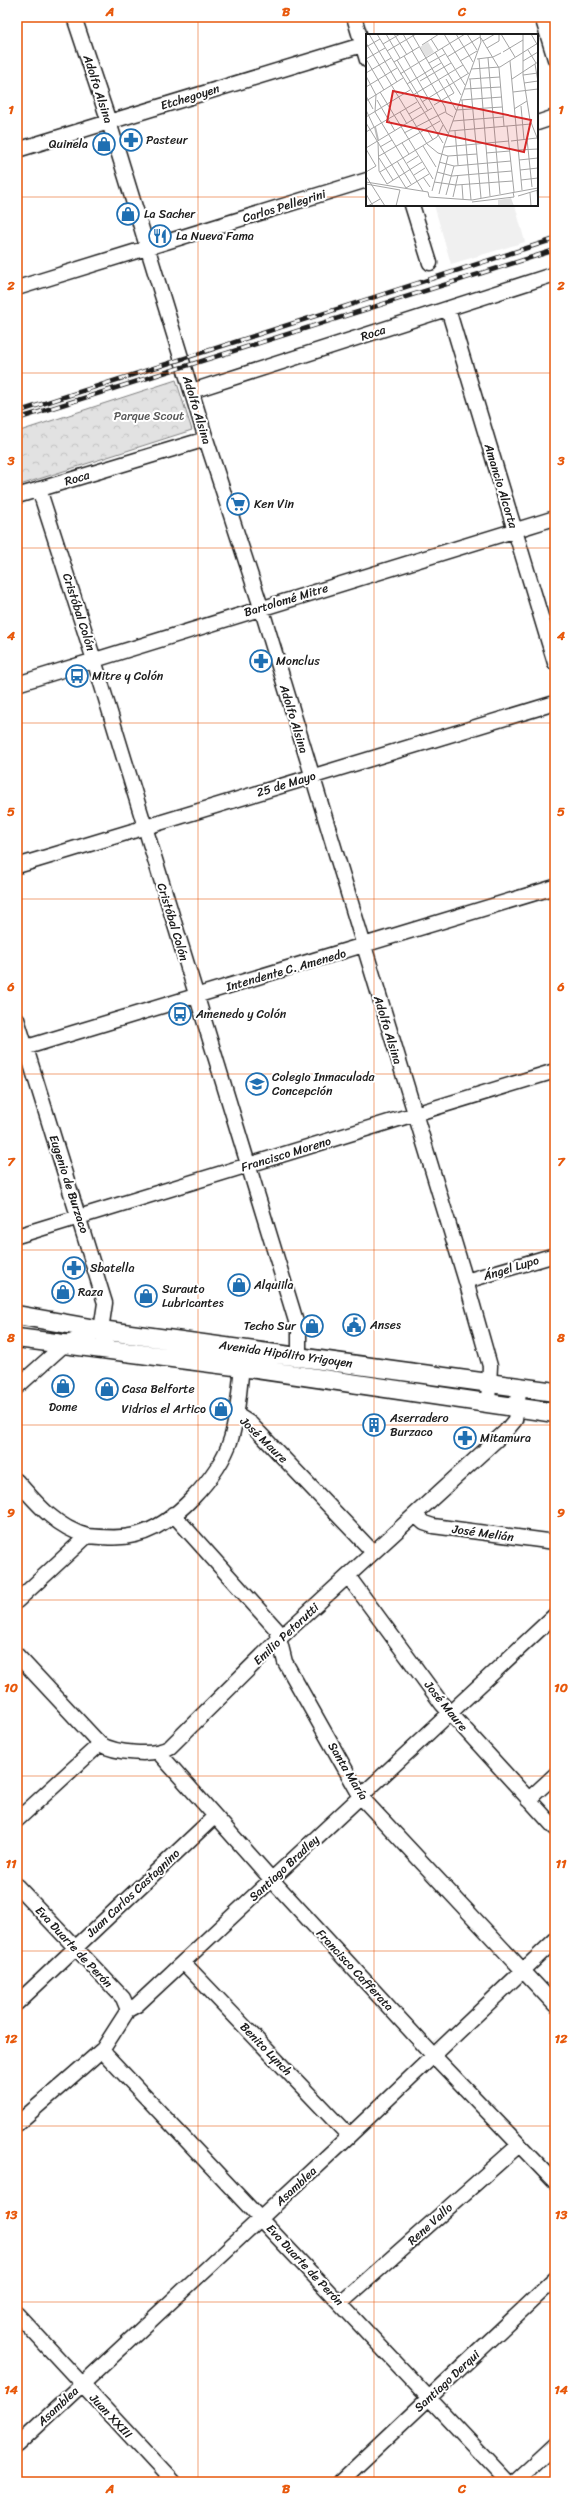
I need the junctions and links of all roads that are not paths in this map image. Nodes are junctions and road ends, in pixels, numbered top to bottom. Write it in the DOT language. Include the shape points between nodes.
graph roads {
  1 [pos="74,17"];
  2 [pos="354,17"];
  3 [pos="542,17"];
  4 [pos="362,45"];
  5 [pos="366,57"];
  6 [pos="555,59"];
  7 [pos="555,117"];
  8 [pos="109,122"];
  9 [pos="538,123"];
  10 [pos="17,150"];
  11 [pos="366,180"];
  12 [pos="412,206"];
  13 [pos="148,248"];
  14 [pos="430,263"];
  15 [pos="555,274"];
  16 [pos="17,288"];
  17 [pos="448,309"];
  18 [pos="192,391"];
  19 [pos="206,439"];
  20 [pos="39,489"];
  21 [pos="17,496"];
  22 [pos="555,518"];
  23 [pos="514,530"];
  24 [pos="261,607"];
  25 [pos="94,660"];
  26 [pos="555,663"];
  27 [pos="17,684"];
  28 [pos="555,703"];
  29 [pos="311,776"];
  30 [pos="144,827"];
  31 [pos="17,866"];
  32 [pos="555,887"];
  33 [pos="363,947"];
  34 [pos="195,996"];
  35 [pos="17,1019"];
  36 [pos="21,1049"];
  37 [pos="555,1071"];
  38 [pos="414,1114"];
  39 [pos="248,1166"];
  40 [pos="80,1218"];
  41 [pos="17,1236"];
  42 [pos="555,1254"];
  43 [pos="466,1281"];
  44 [pos="17,1316"];
  45 [pos="101,1330"];
  46 [pos="17,1338"];
  47 [pos="65,1344"];
  48 [pos="108,1349"];
  49 [pos="299,1355"];
  50 [pos="242,1367"];
  51 [pos="490,1382"];
  52 [pos="17,1387"];
  53 [pos="520,1387"];
  54 [pos="555,1392"];
  55 [pos="488,1402"];
  56 [pos="518,1407"];
  57 [pos="555,1413"];
  58 [pos="237,1415"];
  59 [pos="17,1481"];
  60 [pos="173,1514"];
  61 [pos="415,1515"];
  62 [pos="87,1536"];
  63 [pos="555,1542"];
  64 [pos="373,1552"];
  65 [pos="348,1576"];
  66 [pos="17,1601"];
  67 [pos="555,1615"];
  68 [pos="280,1638"];
  69 [pos="17,1654"];
  70 [pos="450,1713"];
  71 [pos="100,1744"];
  72 [pos="159,1753"];
  73 [pos="555,1775"];
  74 [pos="361,1797"];
  75 [pos="528,1800"];
  76 [pos="214,1817"];
  77 [pos="17,1820"];
  78 [pos="555,1828"];
  79 [pos="272,1880"];
  80 [pos="17,1886"];
  81 [pos="555,1940"];
  82 [pos="75,1947"];
  83 [pos="183,1962"];
  84 [pos="523,1972"];
  85 [pos="17,2003"];
  86 [pos="555,2005"];
  87 [pos="128,2010"];
  88 [pos="102,2049"];
  89 [pos="433,2055"];
  90 [pos="17,2124"];
  91 [pos="349,2136"];
  92 [pos="519,2145"];
  93 [pos="555,2182"];
  94 [pos="261,2218"];
  95 [pos="555,2280"];
  96 [pos="341,2303"];
  97 [pos="17,2314"];
  98 [pos="82,2384"];
  99 [pos="429,2398"];
  100 [pos="17,2445"];
  101 [pos="555,2445"];
  102 [pos="173,2482"];
  103 [pos="340,2482"];
  104 [pos="508,2482"];
  105 [pos="515,2482"];
  1 -- 8 [label="street, Adolfo Alsina"];
  2 -- 4 [label="street"];
  3 -- 6 [label="street"];
  4 -- 5 [label="street"];
  4 -- 8 [label="street, Etchegoyen"];
  7 -- 9 [label="street"];
  8 -- 10 [label="street, Etchegoyen"];
  8 -- 13 [label="street, Adolfo Alsina"];
  11 -- 13 [label="street, Carlos Pellegrini"];
  12 -- 14 [label="street"];
  13 -- 16 [label="street, Carlos Pellegrini"];
  13 -- 18 [label="street, Adolfo Alsina"];
  15 -- 17 [label="street, Roca"];
  17 -- 18 [label="street, Roca"];
  17 -- 23 [label="street, Amancio Alcorta"];
  18 -- 19 [label="street, Adolfo Alsina"];
  19 -- 20 [label="street, Roca"];
  19 -- 24 [label="street, Adolfo Alsina"];
  20 -- 21 [label="street, Roca"];
  20 -- 25 [label="street, Cristóbal Colón"];
  22 -- 23 [label="street, Bartolomé Mitre"];
  23 -- 24 [label="street, Bartolomé Mitre"];
  23 -- 26 [label="street, Amancio Alcorta"];
  24 -- 25 [label="street, Bartolomé Mitre"];
  24 -- 29 [label="street, Adolfo Alsina"];
  25 -- 27 [label="street, Bartolomé Mitre"];
  25 -- 30 [label="street, Cristóbal Colón"];
  28 -- 29 [label="street, 25 de Mayo"];
  29 -- 30 [label="street, 25 de Mayo"];
  29 -- 33 [label="street, Adolfo Alsina"];
  30 -- 31 [label="street, 25 de Mayo"];
  30 -- 34 [label="street, Cristóbal Colón"];
  32 -- 33 [label="street, Intendente C. Amenedo"];
  33 -- 34 [label="street, Intendente C. Amenedo"];
  33 -- 38 [label="street, Adolfo Alsina"];
  34 -- 36 [label="street, Intendente C. Amenedo"];
  34 -- 39 [label="street, Cristóbal Colón"];
  35 -- 36 [label="street, Eugenio de Burzaco"];
  36 -- 40 [label="street, Eugenio de Burzaco"];
  37 -- 38 [label="street, Francisco Moreno"];
  38 -- 39 [label="street, Francisco Moreno"];
  38 -- 43 [label="street, Adolfo Alsina"];
  39 -- 40 [label="street, Francisco Moreno"];
  39 -- 49 [label="street, Cristóbal Colón" via="299,1331"];
  40 -- 41 [label="street, Francisco Moreno"];
  40 -- 45 [label="street, Eugenio de Burzaco" via="105,1303"];
  42 -- 43 [label="street, Ángel Lupo"];
  43 -- 51 [label="street, Adolfo Alsina" via="490,1366"];
  44 -- 45 [label="main road, Avenida Hipólito Yrigoyen"];
  45 -- 47 [label="street"];
  45 -- 48 [label="street, Eugenio de Burzaco"];
  45 -- 49 [label="main road, Avenida Hipólito Yrigoyen"];
  46 -- 47 [label="main road, Avenida Hipólito Yrigoyen"];
  47 -- 48 [label="main road, Avenida Hipólito Yrigoyen"];
  47 -- 52 [label="street"];
  48 -- 50 [label="main road, Avenida Hipólito Yrigoyen"];
  49 -- 51 [label="main road, Avenida Hipólito Yrigoyen"];
  50 -- 55 [label="main road, Avenida Hipólito Yrigoyen"];
  50 -- 58 [label="street"];
  51 -- 53 [label="main road, Avenida Hipólito Yrigoyen"];
  51 -- 55 [label="street, Adolfo Alsina"];
  53 -- 54 [label="main road, Avenida Hipólito Yrigoyen"];
  53 -- 56 [label="street, Emilio Petorutti"];
  55 -- 56 [label="main road, Avenida Hipólito Yrigoyen"];
  56 -- 57 [label="main road, Avenida Hipólito Yrigoyen"];
  56 -- 61 [label="street, Emilio Petorutti" via="515,1420 505,1432"];
  58 -- 60 [label="street" via="227,1450 215,1470 192,1498"];
  58 -- 64 [label="street, José Maure" via="251,1424"];
  59 -- 62 [label="street" via="47,1514 73,1532"];
  60 -- 62 [label="street" via="158,1526 136,1535 113,1538"];
  60 -- 68 [label="street, Santa María" via="272,1624"];
  61 -- 63 [label="street, José Melián" via="424,1523 433,1526"];
  61 -- 64 [label="street, Emilio Petorutti"];
  62 -- 66 [label="street"];
  64 -- 65 [label="street, Emilio Petorutti"];
  65 -- 68 [label="street, Emilio Petorutti"];
  65 -- 70 [label="street, José Maure"];
  67 -- 70 [label="street, Santiago Bradley"];
  68 -- 72 [label="street, Emilio Petorutti" via="170,1747"];
  68 -- 74 [label="street, Santa María" via="285,1662"];
  69 -- 71 [label="street"];
  70 -- 74 [label="street, Santiago Bradley"];
  70 -- 75 [label="street, José Maure"];
  71 -- 72 [label="street" via="107,1748"];
  71 -- 77 [label="street"];
  72 -- 76 [label="street, Francisco Cafferata"];
  73 -- 75 [label="street"];
  74 -- 79 [label="street, Santiago Bradley"];
  74 -- 84 [label="street, Santa María"];
  75 -- 78 [label="street, José Maure"];
  76 -- 79 [label="street, Francisco Cafferata"];
  76 -- 82 [label="street, Juan Carlos Castagnino"];
  79 -- 83 [label="street, Santiago Bradley"];
  79 -- 89 [label="street, Francisco Cafferata"];
  80 -- 82 [label="street, Eva Duarte de Perón"];
  81 -- 84 [label="street, Asamblea"];
  82 -- 85 [label="street, Juan Carlos Castagnino"];
  82 -- 87 [label="street, Eva Duarte de Perón" via="123,1998"];
  83 -- 87 [label="street, Santiago Bradley" via="137,2005"];
  83 -- 91 [label="street, Benito Lynch"];
  84 -- 86 [label="street, Santa María"];
  84 -- 89 [label="street, Asamblea"];
  87 -- 88 [label="street, Santiago Bradley"];
  88 -- 90 [label="street, Santiago Bradley"];
  88 -- 94 [label="street, Eva Duarte de Perón"];
  89 -- 91 [label="street, Asamblea"];
  89 -- 92 [label="street, Francisco Cafferata"];
  91 -- 94 [label="street, Asamblea"];
  92 -- 93 [label="street, Francisco Cafferata"];
  92 -- 96 [label="street, Rene Vallo"];
  94 -- 96 [label="street, Eva Duarte de Perón"];
  94 -- 98 [label="street, Asamblea"];
  95 -- 99 [label="street, Santiago Derqui"];
  96 -- 99 [label="street, Eva Duarte de Perón"];
  97 -- 98 [label="street, Juan XXIII"];
  98 -- 100 [label="street, Asamblea"];
  98 -- 102 [label="street, Juan XXIII"];
  99 -- 103 [label="street, Santiago Derqui"];
  99 -- 104 [label="street, Eva Duarte de Perón"];
  101 -- 105 [label="street"];
}
